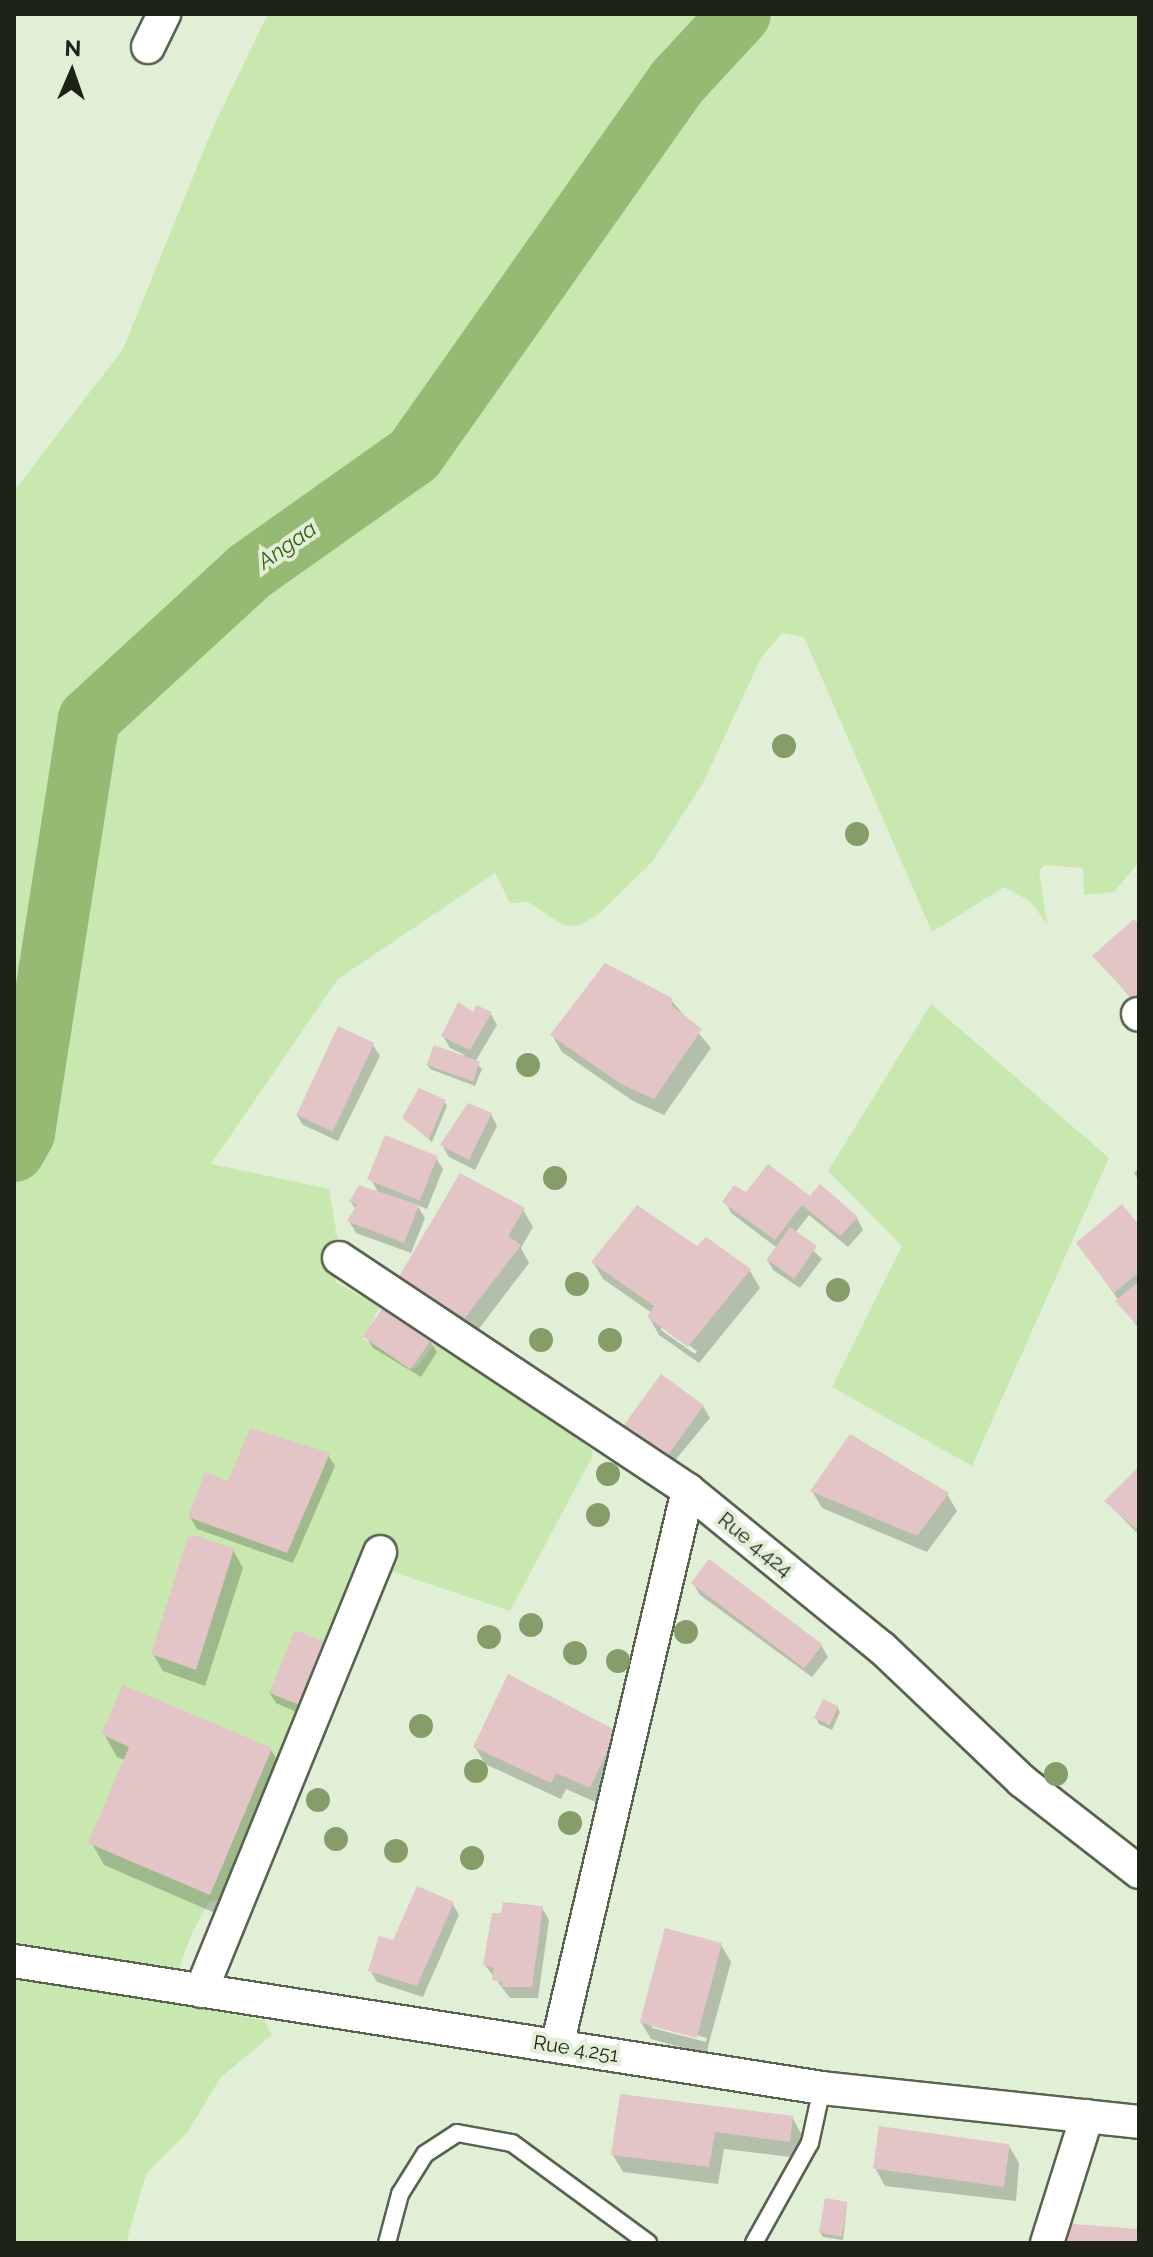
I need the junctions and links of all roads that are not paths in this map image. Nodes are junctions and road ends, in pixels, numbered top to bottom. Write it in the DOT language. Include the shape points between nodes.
graph roads {
  1 [pos="164,14"];
  2 [pos="148,47"];
  3 [pos="339,1258"];
  4 [pos="688,1490"];
  5 [pos="380,1552"];
  6 [pos="1139,1872"];
  7 [pos="14,1961"];
  8 [pos="201,1991"];
  9 [pos="557,2046"];
  10 [pos="822,2088"];
  11 [pos="1087,2116"];
  12 [pos="1139,2122"];
  13 [pos="387,2243"];
  14 [pos="648,2243"];
  15 [pos="754,2243"];
  16 [pos="1047,2243"];
  1 -- 2 [label="street"];
  3 -- 4 [label="street, Rue 4.424"];
  4 -- 6 [label="street, Rue 4.424" via="882,1648 1022,1781"];
  4 -- 9 [label="street"];
  5 -- 8 [label="street"];
  7 -- 8 [label="street, Rue 4.251"];
  8 -- 9 [label="street, Rue 4.251"];
  9 -- 10 [label="street, Rue 4.251"];
  10 -- 11 [label="street, Rue 4.251"];
  10 -- 15 [label="lane" via="810,2143"];
  11 -- 12 [label="street, Rue 4.251"];
  11 -- 16 [label="street"];
  13 -- 14 [label="lane" via="400,2194 416,2167 425,2154 457,2133 512,2143"];
}
